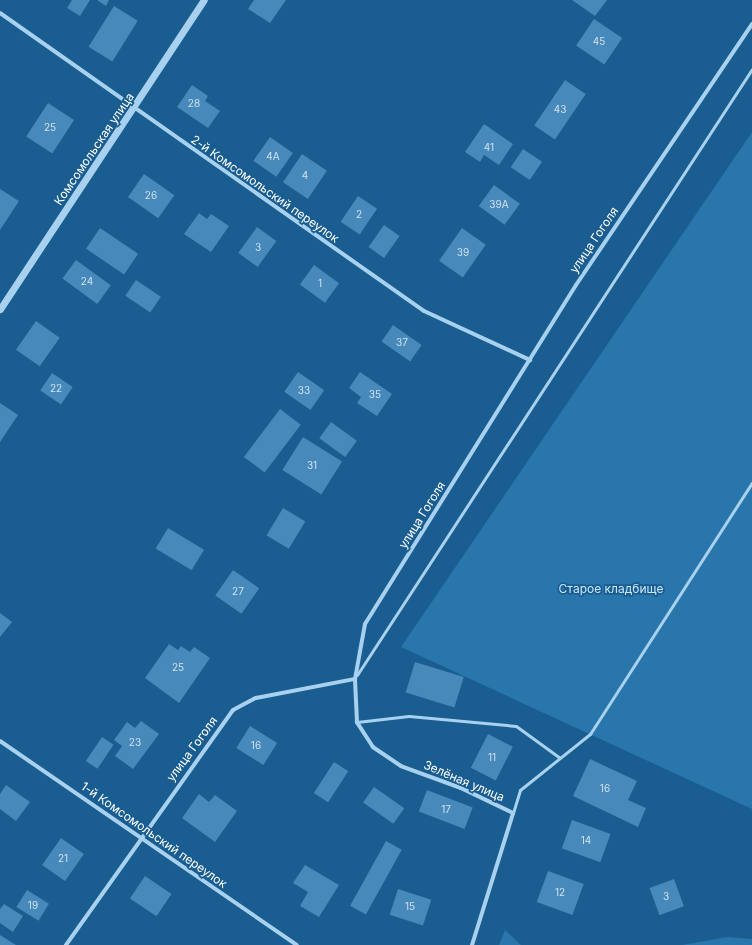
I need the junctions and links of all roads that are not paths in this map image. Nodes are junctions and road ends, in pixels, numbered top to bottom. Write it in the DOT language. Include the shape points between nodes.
graph roads {
  1 [pos="204,0"];
  2 [pos="0,13"];
  3 [pos="752,24"];
  4 [pos="752,69"];
  5 [pos="134,110"];
  6 [pos="0,309"];
  7 [pos="530,360"];
  8 [pos="752,483"];
  9 [pos="355,679"];
  10 [pos="357,722"];
  11 [pos="0,741"];
  12 [pos="560,758"];
  13 [pos="513,813"];
  14 [pos="140,838"];
  15 [pos="66,945"];
  16 [pos="297,945"];
  17 [pos="472,945"];
  1 -- 5 [label="street, Комсомольская улица"];
  2 -- 5 [label="street, 2-й Комсомольский переулок"];
  3 -- 7 [label="street, улица Гоголя" via="576,285"];
  4 -- 9 [label="lane"];
  5 -- 6 [label="street, Комсомольская улица"];
  5 -- 7 [label="street, 2-й Комсомольский переулок" via="424,311"];
  7 -- 9 [label="street, улица Гоголя" via="365,624"];
  8 -- 12 [label="lane" via="590,734"];
  9 -- 10 [label="street, Зелёная улица"];
  9 -- 14 [label="street, улица Гоголя" via="256,698 233,710"];
  10 -- 12 [label="lane" via="409,716 516,726"];
  10 -- 13 [label="street, Зелёная улица" via="373,747 401,766 461,788"];
  11 -- 14 [label="street, 1-й Комсомольский переулок"];
  12 -- 13 [label="lane" via="520,790"];
  13 -- 17 [label="street, Зелёная улица"];
  14 -- 15 [label="street, улица Гоголя"];
  14 -- 16 [label="street, 1-й Комсомольский переулок"];
}
